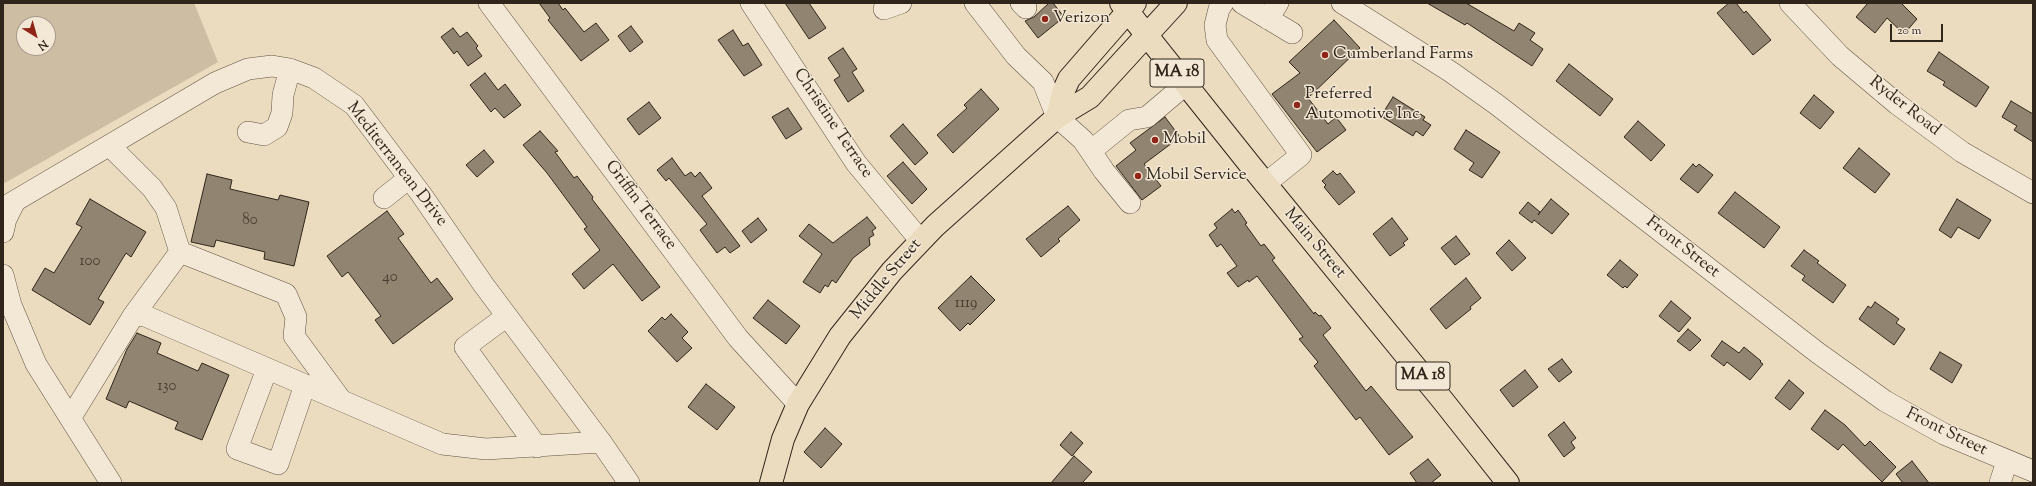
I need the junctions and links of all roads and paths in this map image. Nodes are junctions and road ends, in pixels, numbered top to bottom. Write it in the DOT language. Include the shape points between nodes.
graph roads {
  1 [pos="489,3"];
  2 [pos="751,3"];
  3 [pos="975,3"];
  4 [pos="1176,3"];
  5 [pos="1223,3"];
  6 [pos="1242,3"];
  7 [pos="1342,3"];
  8 [pos="1790,3"];
  9 [pos="1128,6"];
  10 [pos="1273,11"];
  11 [pos="1292,33"];
  12 [pos="1147,35"];
  13 [pos="290,69"];
  14 [pos="1186,84"];
  15 [pos="1057,117"];
  16 [pos="248,132"];
  17 [pos="110,146"];
  18 [pos="1092,150"];
  19 [pos="409,178"];
  20 [pos="1265,184"];
  21 [pos="2033,193"];
  22 [pos="384,198"];
  23 [pos="1130,203"];
  24 [pos="8,205"];
  25 [pos="3,232"];
  26 [pos="920,240"];
  27 [pos="180,252"];
  28 [pos="3,275"];
  29 [pos="7,304"];
  30 [pos="133,316"];
  31 [pos="507,316"];
  32 [pos="267,369"];
  33 [pos="305,385"];
  34 [pos="342,400"];
  35 [pos="798,404"];
  36 [pos="70,417"];
  37 [pos="601,442"];
  38 [pos="537,447"];
  39 [pos="2007,461"];
  40 [pos="2033,471"];
  41 [pos="111,483"];
  42 [pos="629,483"];
  43 [pos="771,483"];
  44 [pos="1508,483"];
  45 [pos="2000,483"];
  1 -- 35 [label="street, Griffin Terrace" via="738,338"];
  2 -- 26 [label="street, Christine Terrace" via="856,163"];
  3 -- 15 [label="street" via="1016,56 1043,82"];
  4 -- 12 [label="main road, Middle Street"];
  5 -- 20 [label="street" via="1215,24 1217,40 1301,155"];
  6 -- 10 [label="street"];
  7 -- 39 [label="street, Front Street" via="1445,68 1496,104 1865,388 1924,425"];
  8 -- 21 [label="street, Ryder Road" via="1840,56 1897,104 1962,152"];
  9 -- 12 [label="main road, Main Street / MA 18"];
  9 -- 15 [label="main road" via="1069,79"];
  10 -- 11 [label="street"];
  12 -- 14 [label="main road, Main Street / MA 18"];
  12 -- 15 [label="main road, Middle Street" via="1090,98"];
  13 -- 16 [label="street" via="282,95 282,113 277,127 264,135"];
  13 -- 17 [label="street, Mediterranean Drive" via="272,66 248,69 215,83"];
  13 -- 19 [label="street, Mediterranean Drive" via="314,78 354,105"];
  14 -- 18 [label="street" via="1147,117 1128,120"];
  14 -- 20 [label="main road, Main Street / MA 18"];
  15 -- 18 [label="street"];
  15 -- 26 [label="main road, Middle Street"];
  17 -- 24 [label="street, Mediterranean Drive"];
  17 -- 27 [label="street" via="152,188 166,208"];
  18 -- 23 [label="street" via="1104,171"];
  19 -- 22 [label="street"];
  19 -- 31 [label="street, Mediterranean Drive"];
  20 -- 44 [label="main road, Main Street / MA 18"];
  24 -- 25 [label="street, Mediterranean Drive"];
  26 -- 35 [label="main road, Middle Street" via="840,336"];
  27 -- 30 [label="street"];
  27 -- 34 [label="street" via="286,294 296,317 294,336"];
  28 -- 29 [label="street"];
  29 -- 36 [label="street" via="36,364"];
  30 -- 32 [label="street" via="143,315"];
  30 -- 36 [label="street"];
  31 -- 37 [label="street, Mediterranean Drive"];
  31 -- 38 [label="street" via="465,346"];
  32 -- 33 [label="street"];
  32 -- 33 [label="street" via="237,449 278,464"];
  33 -- 34 [label="street"];
  34 -- 38 [label="street" via="442,444 486,449"];
  35 -- 43 [label="main road, Middle Street" via="783,439"];
  36 -- 41 [label="street"];
  37 -- 38 [label="street"];
  37 -- 42 [label="street, Mediterranean Drive"];
  39 -- 40 [label="street, Front Street"];
  39 -- 45 [label="street"];
}
